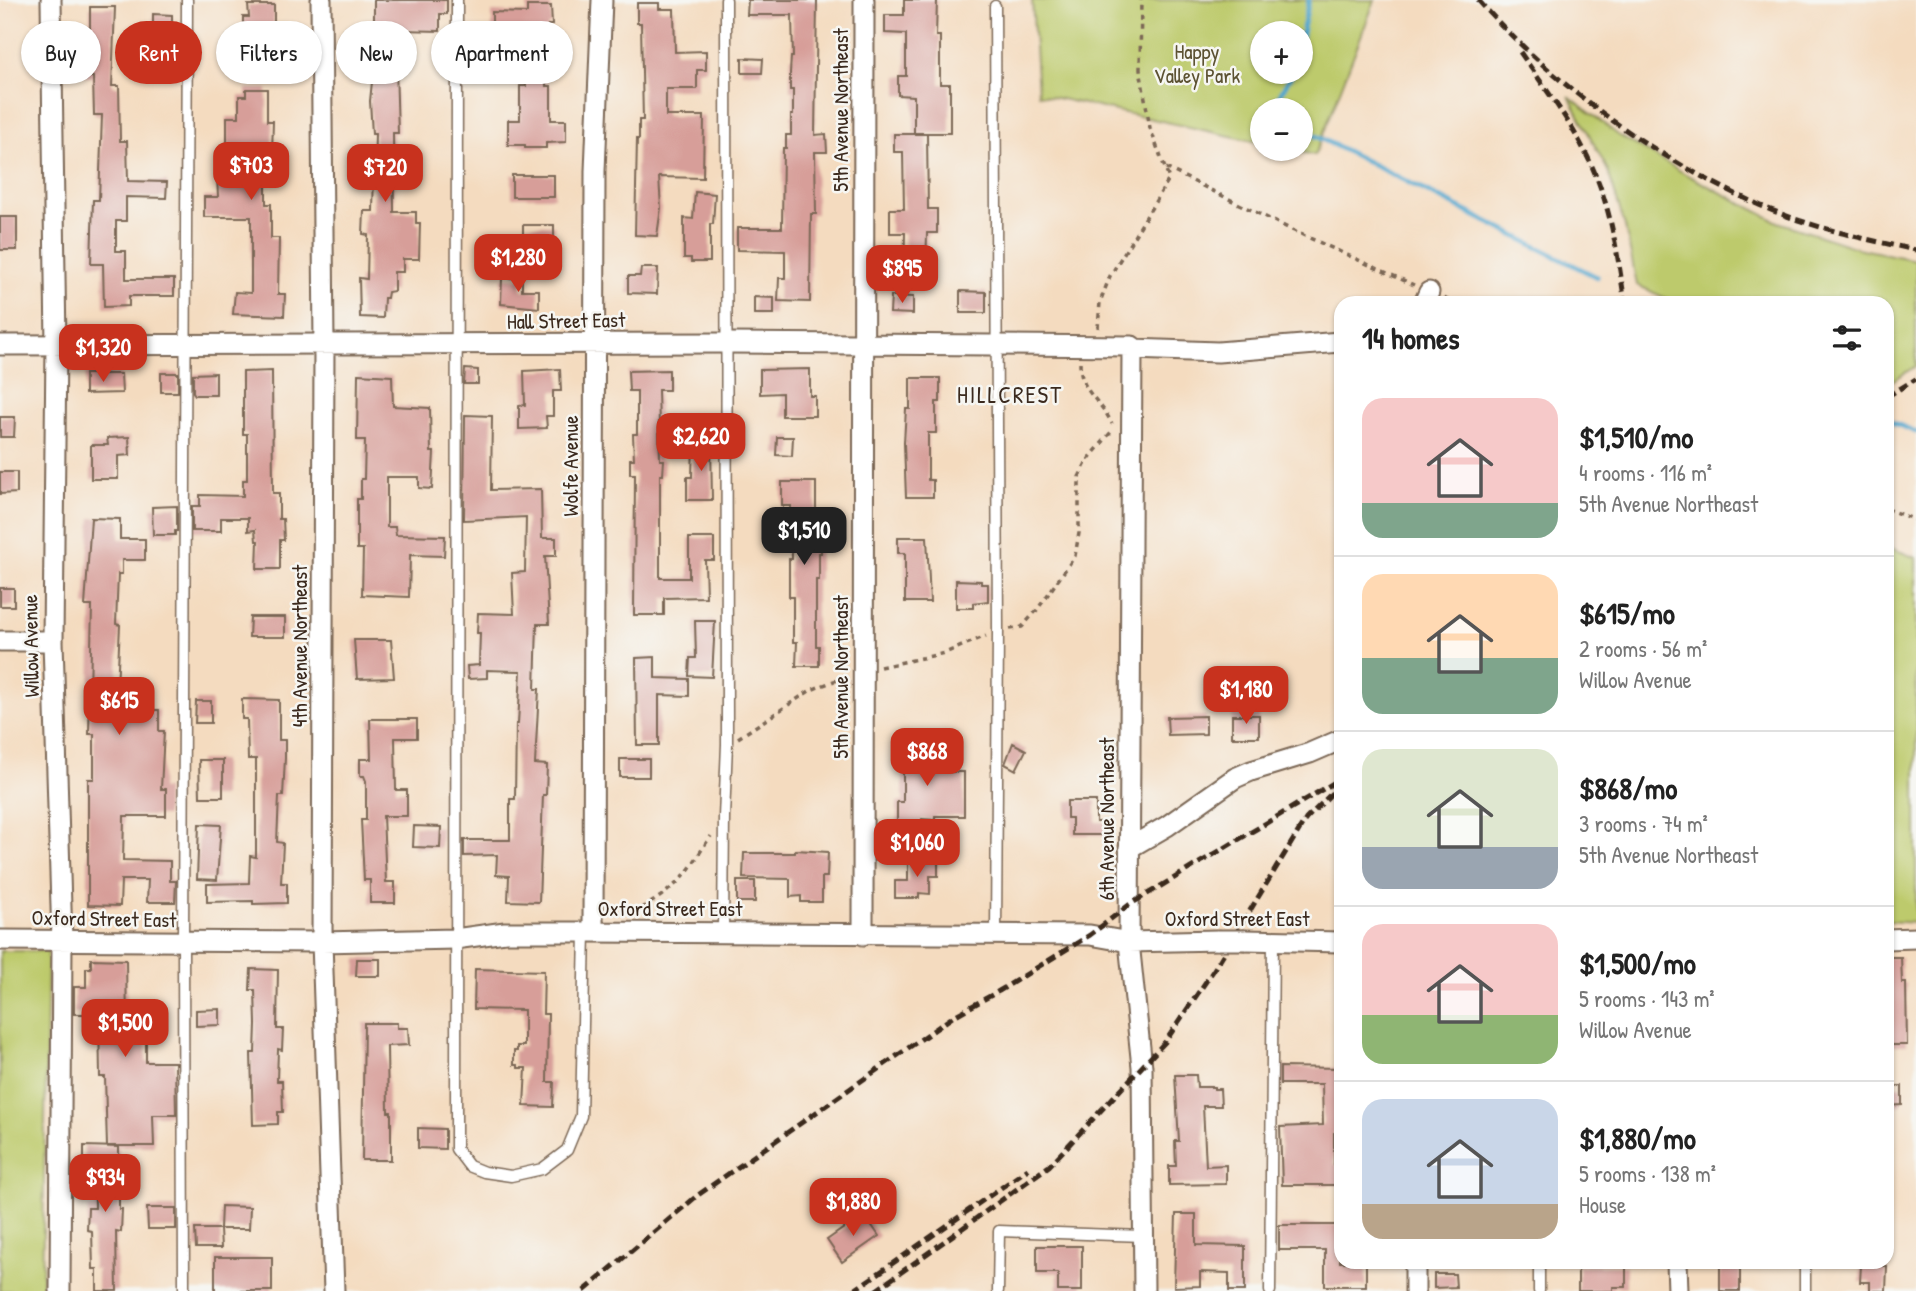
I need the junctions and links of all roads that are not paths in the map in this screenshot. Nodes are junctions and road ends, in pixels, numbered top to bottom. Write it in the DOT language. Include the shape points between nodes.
graph roads {
  1 [pos="51,0"];
  2 [pos="187,0"];
  3 [pos="321,0"];
  4 [pos="457,0"];
  5 [pos="602,0"];
  6 [pos="726,0"];
  7 [pos="864,0"];
  8 [pos="995,6"];
  9 [pos="1334,342"];
  10 [pos="727,343"];
  11 [pos="593,344"];
  12 [pos="0,345"];
  13 [pos="56,345"];
  14 [pos="457,345"];
  15 [pos="865,345"];
  16 [pos="185,346"];
  17 [pos="324,346"];
  18 [pos="996,346"];
  19 [pos="1132,347"];
  20 [pos="0,641"];
  21 [pos="53,641"];
  22 [pos="1334,743"];
  23 [pos="1129,848"];
  24 [pos="589,932"];
  25 [pos="723,932"];
  26 [pos="863,934"];
  27 [pos="996,934"];
  28 [pos="1916,938"];
  29 [pos="1894,939"];
  30 [pos="0,940"];
  31 [pos="62,940"];
  32 [pos="455,940"];
  33 [pos="1273,940"];
  34 [pos="322,942"];
  35 [pos="1129,942"];
  36 [pos="1334,942"];
  37 [pos="183,943"];
  38 [pos="1143,1236"];
  39 [pos="1415,1269"];
  40 [pos="1539,1269"];
  41 [pos="1677,1269"];
  42 [pos="1805,1269"];
  43 [pos="60,1291"];
  44 [pos="184,1291"];
  45 [pos="334,1291"];
  46 [pos="998,1291"];
  47 [pos="1144,1291"];
  48 [pos="1270,1291"];
  49 [pos="1415,1291"];
  50 [pos="1539,1291"];
  51 [pos="1678,1291"];
  52 [pos="1805,1291"];
  1 -- 13 [label="street, Willow Avenue"];
  2 -- 16 [label="lane"];
  3 -- 17 [label="street, 4th Avenue Northeast"];
  4 -- 14 [label="lane"];
  5 -- 11 [label="street, Wolfe Avenue"];
  6 -- 10 [label="lane"];
  7 -- 15 [label="street, 5th Avenue Northeast"];
  8 -- 18 [label="lane"];
  9 -- 19 [label="street, Hall Street East" via="1218,352"];
  10 -- 11 [label="street, Hall Street East"];
  10 -- 15 [label="street, Hall Street East"];
  10 -- 25 [label="lane"];
  11 -- 14 [label="street, Hall Street East"];
  11 -- 24 [label="street, Wolfe Avenue"];
  12 -- 13 [label="street, Hall Street East"];
  13 -- 16 [label="street, Hall Street East"];
  13 -- 21 [label="street, Willow Avenue"];
  14 -- 17 [label="street, Hall Street East"];
  14 -- 32 [label="lane"];
  15 -- 18 [label="street, Hall Street East"];
  15 -- 26 [label="street, 5th Avenue Northeast"];
  16 -- 17 [label="street, Hall Street East"];
  16 -- 37 [label="lane"];
  17 -- 34 [label="street, 4th Avenue Northeast"];
  18 -- 19 [label="street, Hall Street East"];
  18 -- 27 [label="lane"];
  19 -- 23 [label="street, 6th Avenue Northeast"];
  20 -- 21 [label="street"];
  21 -- 31 [label="street, Willow Avenue"];
  22 -- 23 [label="street" via="1235,778"];
  23 -- 35 [label="street, 6th Avenue Northeast"];
  24 -- 25 [label="street, Oxford Street East"];
  24 -- 32 [label="street, Oxford Street East" via="505,932"];
  24 -- 32 [label="lane" via="581,1116 567,1150 542,1169 511,1176 469,1166 456,1149"];
  25 -- 26 [label="street, Oxford Street East"];
  26 -- 27 [label="street, Oxford Street East"];
  27 -- 35 [label="street, Oxford Street East" via="1090,935"];
  28 -- 29 [label="street"];
  30 -- 31 [label="street, Oxford Street East"];
  31 -- 37 [label="street, Oxford Street East"];
  31 -- 43 [label="street, Willow Avenue"];
  32 -- 34 [label="street, Oxford Street East"];
  33 -- 35 [label="street, Oxford Street East, bridge"];
  33 -- 36 [label="street, Oxford Street East"];
  33 -- 48 [label="lane"];
  34 -- 37 [label="street, Oxford Street East"];
  34 -- 45 [label="street, 4th Avenue Northeast"];
  35 -- 38 [label="street, 6th Avenue Northeast" via="1142,1067"];
  37 -- 44 [label="lane"];
  38 -- 46 [label="lane" via="999,1231"];
  38 -- 47 [label="street, 6th Avenue Northeast"];
  39 -- 49 [label="street"];
  40 -- 50 [label="lane"];
  41 -- 51 [label="street"];
  42 -- 52 [label="lane"];
}
